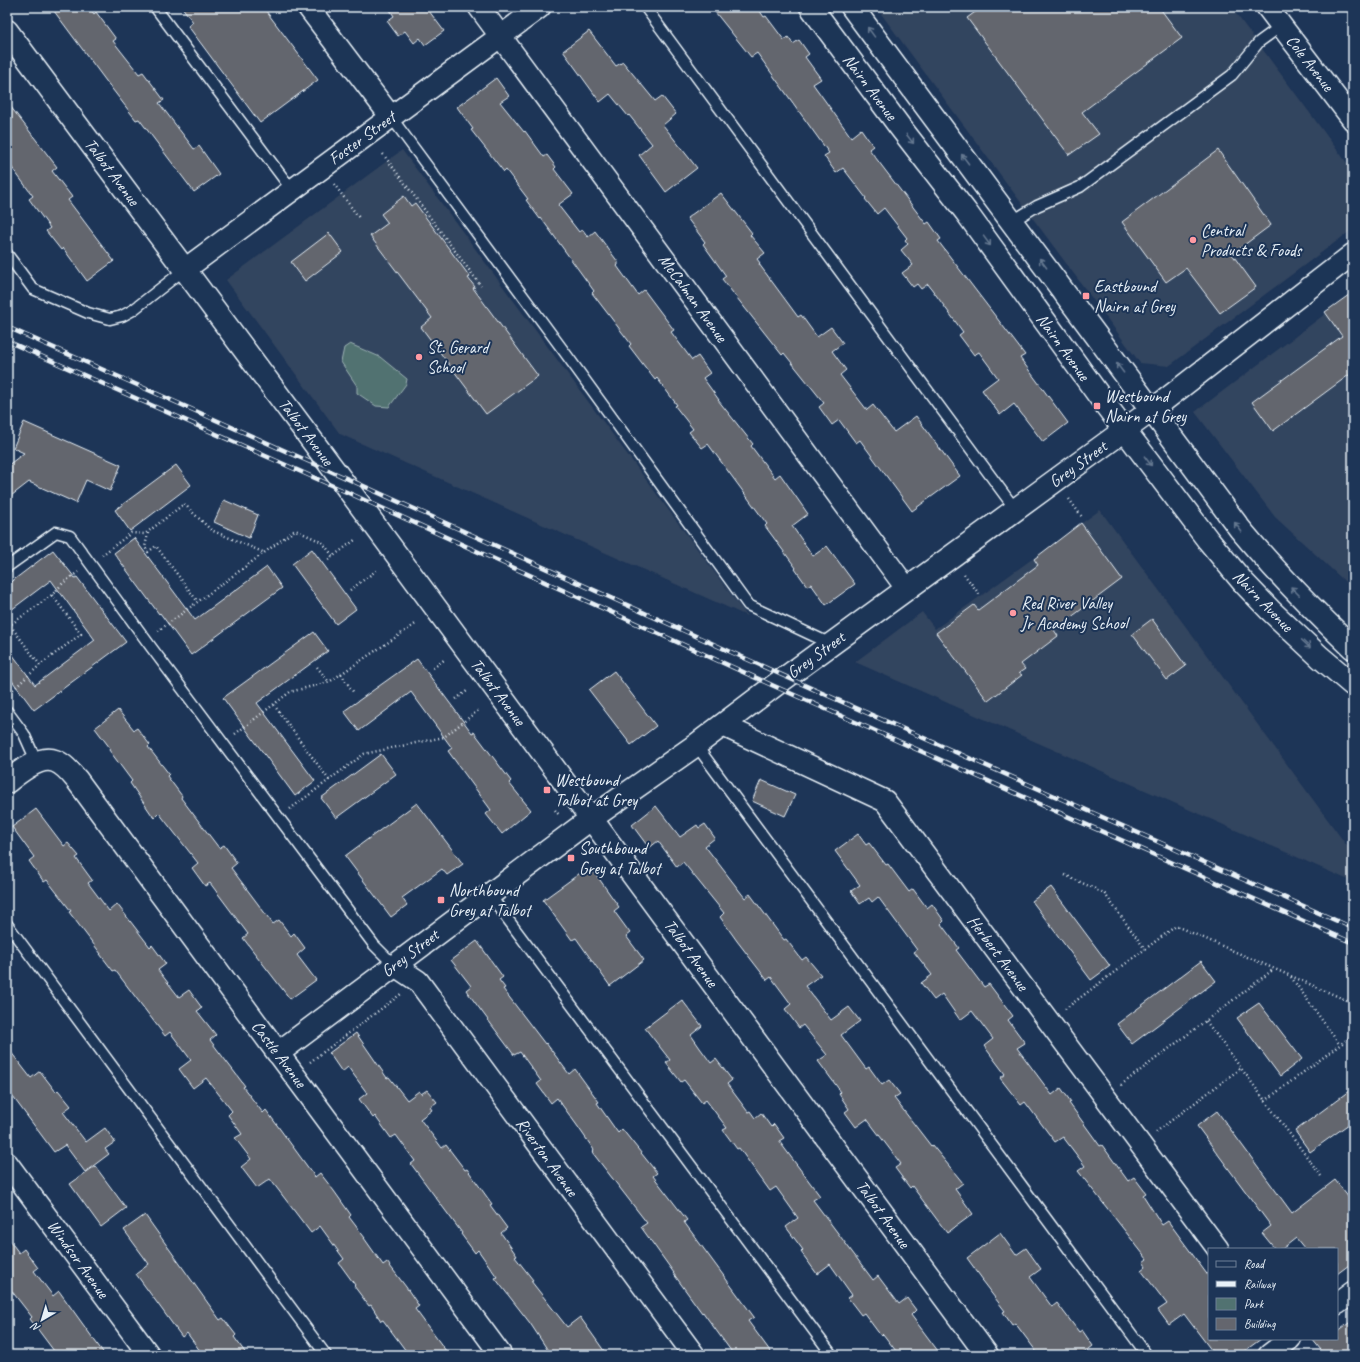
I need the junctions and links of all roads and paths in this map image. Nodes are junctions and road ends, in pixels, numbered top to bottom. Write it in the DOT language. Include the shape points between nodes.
graph roads {
  1 [pos="155,7"];
  2 [pos="308,7"];
  3 [pos="479,7"];
  4 [pos="540,7"];
  5 [pos="645,7"];
  6 [pos="811,7"];
  7 [pos="852,7"];
  8 [pos="1267,7"];
  9 [pos="1281,26"];
  10 [pos="7,31"];
  11 [pos="501,36"];
  12 [pos="890,58"];
  13 [pos="860,74"];
  14 [pos="391,117"];
  15 [pos="1353,120"];
  16 [pos="383,154"];
  17 [pos="321,169"];
  18 [pos="292,190"];
  19 [pos="966,212"];
  20 [pos="360,219"];
  21 [pos="1011,222"];
  22 [pos="7,254"];
  23 [pos="1353,254"];
  24 [pos="184,270"];
  25 [pos="480,286"];
  26 [pos="1152,410"];
  27 [pos="1125,430"];
  28 [pos="1069,499"];
  29 [pos="1016,508"];
  30 [pos="1082,517"];
  31 [pos="148,532"];
  32 [pos="355,540"];
  33 [pos="264,553"];
  34 [pos="333,556"];
  35 [pos="328,560"];
  36 [pos="90,564"];
  37 [pos="7,567"];
  38 [pos="377,570"];
  39 [pos="907,588"];
  40 [pos="350,590"];
  41 [pos="52,595"];
  42 [pos="198,602"];
  43 [pos="416,623"];
  44 [pos="146,640"];
  45 [pos="831,644"];
  46 [pos="1353,648"];
  47 [pos="444,660"];
  48 [pos="40,665"];
  49 [pos="317,667"];
  50 [pos="433,668"];
  51 [pos="341,674"];
  52 [pos="329,682"];
  53 [pos="1353,685"];
  54 [pos="467,691"];
  55 [pos="354,693"];
  56 [pos="7,695"];
  57 [pos="456,699"];
  58 [pos="274,705"];
  59 [pos="480,709"];
  60 [pos="7,711"];
  61 [pos="722,725"];
  62 [pos="224,743"];
  63 [pos="696,745"];
  64 [pos="44,761"];
  65 [pos="329,780"];
  66 [pos="7,782"];
  67 [pos="279,818"];
  68 [pos="592,818"];
  69 [pos="1065,875"];
  70 [pos="489,894"];
  71 [pos="7,924"];
  72 [pos="1146,949"];
  73 [pos="394,965"];
  74 [pos="1274,968"];
  75 [pos="1290,976"];
  76 [pos="418,981"];
  77 [pos="1353,1003"];
  78 [pos="1063,1010"];
  79 [pos="1206,1020"];
  80 [pos="1353,1035"];
  81 [pos="1340,1045"];
  82 [pos="278,1053"];
  83 [pos="1241,1068"];
  84 [pos="294,1074"];
  85 [pos="1119,1086"];
  86 [pos="1264,1101"];
  87 [pos="1154,1133"];
  88 [pos="7,1163"];
  89 [pos="1321,1176"];
  90 [pos="1217,1248"];
  91 [pos="1353,1292"];
  92 [pos="1338,1303"];
  93 [pos="1290,1344"];
  94 [pos="149,1355"];
  95 [pos="326,1355"];
  96 [pos="501,1355"];
  97 [pos="694,1355"];
  98 [pos="832,1355"];
  99 [pos="987,1355"];
  100 [pos="1147,1355"];
  101 [pos="1269,1355"];
  1 -- 18 [label="lane"];
  2 -- 14 [label="street"];
  3 -- 11 [label="street, McCalman Avenue"];
  4 -- 11 [label="street, Foster Street"];
  5 -- 29 [label="lane"];
  6 -- 13 [label="street, Nairn Avenue"];
  12 -- 7 [label="street, Nairn Avenue, one-way"];
  8 -- 9 [label="street, Cole Avenue"];
  9 -- 15 [label="street, Cole Avenue"];
  9 -- 21 [label="lane" via="1259,42 1232,75 1080,187 1037,206"];
  10 -- 24 [label="street, Talbot Avenue"];
  11 -- 14 [label="street, Foster Street"];
  11 -- 39 [label="street, McCalman Avenue"];
  12 -- 13 [label="street"];
  21 -- 12 [label="street, Nairn Avenue, one-way"];
  13 -- 19 [label="street, Nairn Avenue, one-way"];
  14 -- 17 [label="street, Foster Street"];
  14 -- 45 [label="lane" via="559,343 748,606"];
  16 -- 25 [label="path"];
  17 -- 18 [label="street, Foster Street"];
  17 -- 20 [label="path"];
  18 -- 24 [label="street, Foster Street"];
  19 -- 21 [label="street"];
  19 -- 27 [label="street, Nairn Avenue, one-way"];
  26 -- 21 [label="street, Nairn Avenue, one-way"];
  22 -- 24 [label="lane" via="33,289 88,313 110,319 133,310"];
  23 -- 26 [label="street, Grey Street"];
  24 -- 68 [label="street, Talbot Avenue"];
  26 -- 27 [label="street, Grey Street"];
  46 -- 26 [label="street, Nairn Avenue, one-way" via="1263,557"];
  27 -- 29 [label="street, Grey Street"];
  27 -- 53 [label="street, Nairn Avenue, one-way" via="1175,498 1243,582 1314,652"];
  28 -- 30 [label="path"];
  29 -- 39 [label="street, Grey Street"];
  31 -- 33 [label="path" via="184,504 211,530"];
  31 -- 36 [label="path" via="131,533"];
  31 -- 42 [label="path" via="145,547 148,552 156,546"];
  32 -- 34 [label="path"];
  33 -- 34 [label="path" via="295,530 322,542"];
  33 -- 42 [label="path"];
  34 -- 35 [label="path"];
  36 -- 37 [label="lane" via="70,536 56,532"];
  36 -- 41 [label="path" via="63,583"];
  36 -- 44 [label="lane"];
  38 -- 40 [label="path"];
  39 -- 45 [label="street, Grey Street"];
  41 -- 48 [label="path" via="81,634"];
  41 -- 48 [label="path" via="10,625"];
  42 -- 44 [label="path"];
  43 -- 51 [label="path"];
  44 -- 62 [label="lane"];
  45 -- 61 [label="street, Grey Street"];
  47 -- 50 [label="path"];
  48 -- 56 [label="path"];
  49 -- 52 [label="path"];
  51 -- 52 [label="path"];
  51 -- 55 [label="path"];
  52 -- 58 [label="path" via="290,692"];
  54 -- 57 [label="path"];
  58 -- 62 [label="path"];
  58 -- 65 [label="path"];
  59 -- 65 [label="path" via="444,737 364,754"];
  60 -- 64 [label="lane"];
  61 -- 63 [label="street, Grey Street"];
  61 -- 90 [label="street, Herbert Avenue" via="885,801"];
  62 -- 67 [label="lane"];
  63 -- 68 [label="street, Grey Street"];
  63 -- 100 [label="lane"];
  64 -- 66 [label="street" via="25,768"];
  64 -- 82 [label="street, Castle Avenue" via="56,761 77,780"];
  65 -- 67 [label="path"];
  67 -- 73 [label="lane" via="374,945"];
  68 -- 70 [label="street, Grey Street"];
  68 -- 99 [label="street, Talbot Avenue"];
  69 -- 72 [label="path" via="1104,893"];
  70 -- 73 [label="street, Grey Street"];
  70 -- 98 [label="lane"];
  71 -- 95 [label="lane"];
  72 -- 74 [label="path" via="1176,926"];
  72 -- 78 [label="path"];
  73 -- 76 [label="street, Riverton Avenue"];
  73 -- 82 [label="street, Grey Street"];
  74 -- 75 [label="path"];
  74 -- 79 [label="path"];
  75 -- 77 [label="path"];
  75 -- 81 [label="path"];
  76 -- 84 [label="path"];
  76 -- 97 [label="street, Riverton Avenue"];
  79 -- 83 [label="path"];
  79 -- 85 [label="path"];
  80 -- 81 [label="path"];
  81 -- 86 [label="path"];
  82 -- 84 [label="street, Castle Avenue"];
  83 -- 86 [label="path"];
  83 -- 87 [label="path"];
  84 -- 96 [label="street, Castle Avenue"];
  86 -- 89 [label="path"];
  88 -- 94 [label="street, Windsor Avenue"];
  91 -- 92 [label="street"];
  93 -- 101 [label="street"];
}
